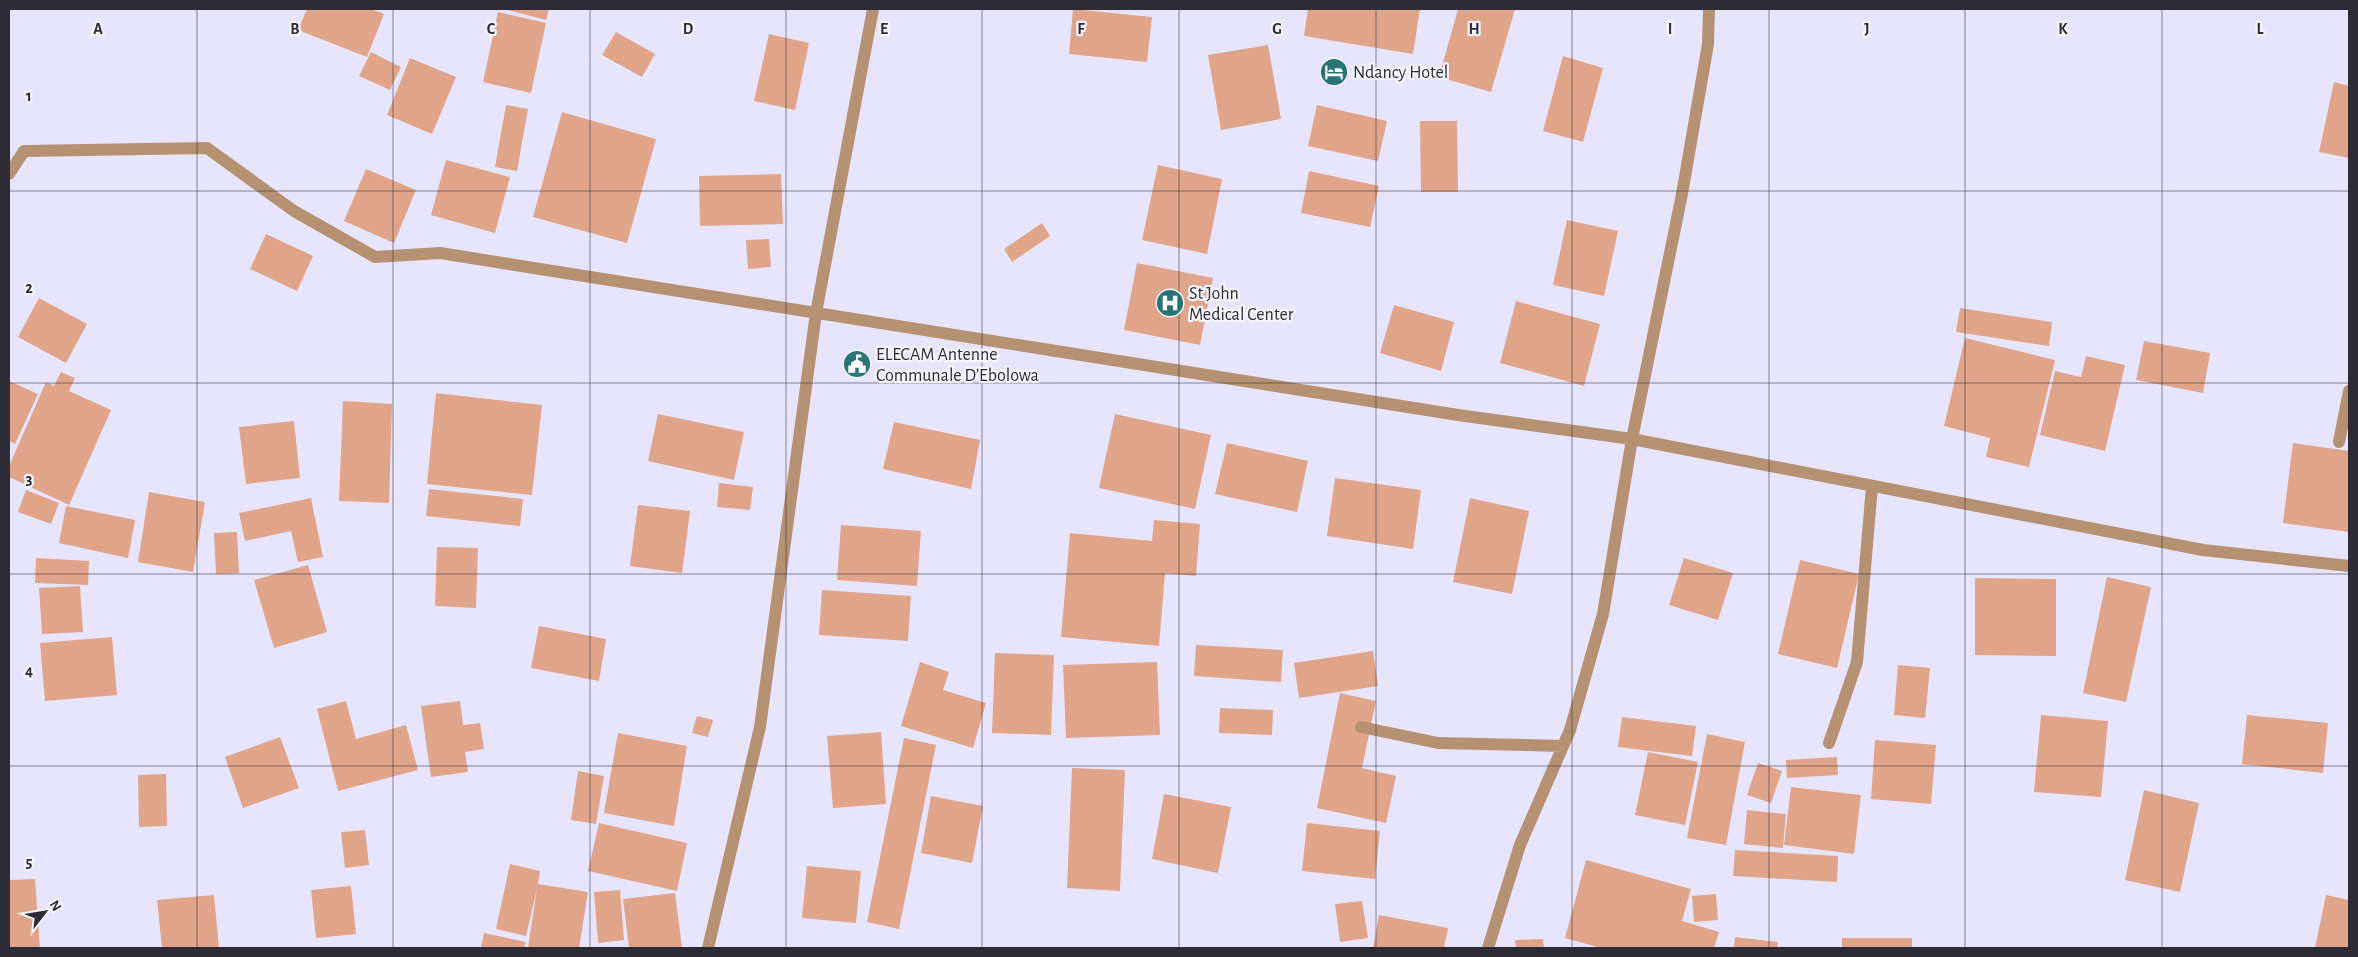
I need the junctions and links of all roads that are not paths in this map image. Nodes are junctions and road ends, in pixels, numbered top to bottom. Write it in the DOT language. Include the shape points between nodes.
graph roads {
  1 [pos="873,9"];
  2 [pos="1709,9"];
  3 [pos="9,174"];
  4 [pos="816,313"];
  5 [pos="2349,391"];
  6 [pos="1632,439"];
  7 [pos="2339,442"];
  8 [pos="1872,486"];
  9 [pos="2349,566"];
  10 [pos="1362,726"];
  11 [pos="1829,743"];
  12 [pos="1563,746"];
  13 [pos="708,948"];
  14 [pos="1488,948"];
  1 -- 4 [label="street"];
  2 -- 6 [label="street" via="1708,44 1682,194"];
  3 -- 4 [label="street" via="24,152 207,148 294,211 375,257 440,252"];
  4 -- 6 [label="street" via="1438,412"];
  4 -- 13 [label="street" via="760,727"];
  5 -- 7 [label="street"];
  6 -- 8 [label="street"];
  6 -- 12 [label="street" via="1604,614"];
  8 -- 9 [label="street" via="2203,550"];
  8 -- 11 [label="street" via="1858,662"];
  10 -- 12 [label="street" via="1438,743"];
  12 -- 14 [label="street" via="1520,845"];
}
